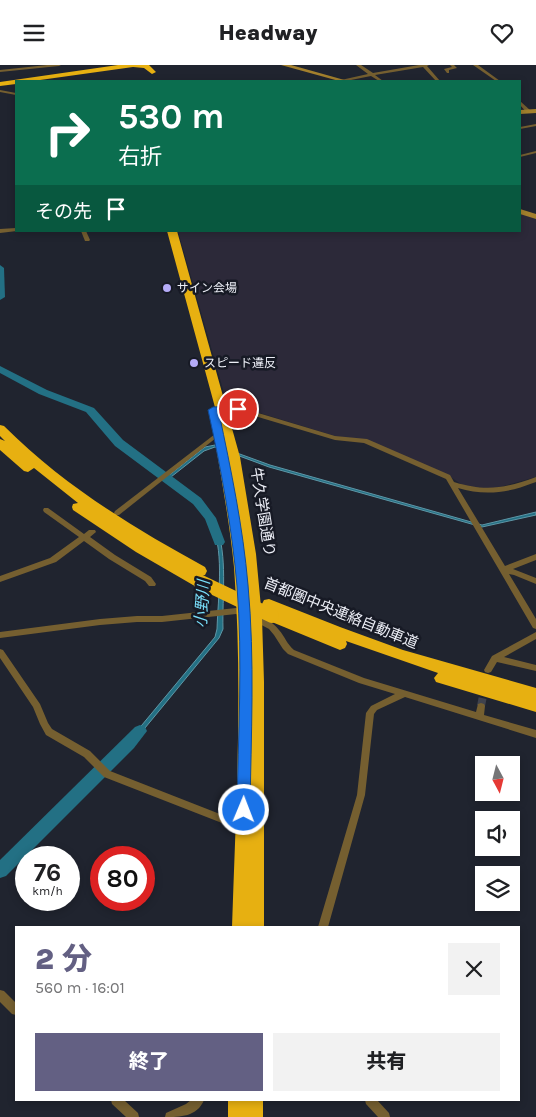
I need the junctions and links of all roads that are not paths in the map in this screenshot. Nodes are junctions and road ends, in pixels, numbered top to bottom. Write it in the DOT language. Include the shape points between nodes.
graph roads {
  1 [pos="55,65"];
  2 [pos="59,65"];
  3 [pos="132,65"];
  4 [pos="284,65"];
  5 [pos="358,65"];
  6 [pos="426,65"];
  7 [pos="452,65"];
  8 [pos="474,65"];
  9 [pos="22,69"];
  10 [pos="0,71"];
  11 [pos="156,71"];
  12 [pos="448,72"];
  13 [pos="371,75"];
  14 [pos="23,80"];
  15 [pos="30,80"];
  16 [pos="339,80"];
  17 [pos="348,80"];
  18 [pos="379,80"];
  19 [pos="437,80"];
  20 [pos="496,80"];
  21 [pos="15,81"];
  22 [pos="0,84"];
  23 [pos="0,91"];
  24 [pos="15,94"];
  25 [pos="521,103"];
  26 [pos="533,112"];
  27 [pos="536,125"];
  28 [pos="521,128"];
  29 [pos="536,152"];
  30 [pos="521,156"];
  31 [pos="521,211"];
  32 [pos="536,217"];
  33 [pos="15,230"];
  34 [pos="0,231"];
  35 [pos="84,232"];
  36 [pos="164,232"];
  37 [pos="172,232"];
  38 [pos="88,240"];
  39 [pos="218,410"];
  40 [pos="0,429"];
  41 [pos="219,433"];
  42 [pos="0,443"];
  43 [pos="536,479"];
  44 [pos="452,484"];
  45 [pos="46,510"];
  46 [pos="118,513"];
  47 [pos="92,532"];
  48 [pos="85,538"];
  49 [pos="536,557"];
  50 [pos="503,570"];
  51 [pos="200,576"];
  52 [pos="0,579"];
  53 [pos="536,581"];
  54 [pos="152,585"];
  55 [pos="271,610"];
  56 [pos="250,616"];
  57 [pos="536,626"];
  58 [pos="0,635"];
  59 [pos="536,635"];
  60 [pos="0,652"];
  61 [pos="495,658"];
  62 [pos="536,668"];
  63 [pos="488,670"];
  64 [pos="404,694"];
  65 [pos="536,695"];
  66 [pos="536,705"];
  67 [pos="480,706"];
  68 [pos="480,717"];
  69 [pos="536,734"];
  70 [pos="250,830"];
  71 [pos="241,926"];
  72 [pos="255,926"];
  73 [pos="323,926"];
  74 [pos="0,995"];
  75 [pos="15,1009"];
  76 [pos="117,1101"];
  77 [pos="198,1101"];
  78 [pos="238,1101"];
  79 [pos="253,1101"];
  80 [pos="371,1101"];
  81 [pos="134,1117"];
  82 [pos="170,1117"];
  83 [pos="238,1117"];
  84 [pos="253,1117"];
  85 [pos="385,1117"];
  1 -- 2 [label="street"];
  1 -- 9 [label="street"];
  3 -- 11 [label="highway"];
  3 -- 15 [label="highway"];
  4 -- 16 [label="street"];
  5 -- 13 [label="street"];
  6 -- 13 [label="street"];
  6 -- 19 [label="street"];
  7 -- 12 [label="street" via="455,67 446,69"];
  8 -- 20 [label="street"];
  9 -- 10 [label="street"];
  9 -- 14 [label="street"];
  13 -- 17 [label="street"];
  13 -- 18 [label="street"];
  21 -- 22 [label="highway"];
  23 -- 24 [label="street"];
  25 -- 26 [label="street"];
  27 -- 28 [label="street"];
  29 -- 30 [label="street"];
  31 -- 32 [label="street"];
  33 -- 34 [label="street"];
  35 -- 38 [label="street"];
  36 -- 39 [label="highway, 牛久学園通り"];
  37 -- 39 [label="highway, 牛久学園通り"];
  39 -- 41 [label="highway, 牛久学園通り"];
  39 -- 44 [label="street" via="238,409 335,438 365,441 448,477"];
  39 -- 56 [label="highway, 牛久学園通り" via="235,459 244,507 254,592"];
  40 -- 51 [label="highway, 首都圏中央連絡自動車道" via="78,495"];
  41 -- 46 [label="street"];
  41 -- 56 [label="highway, 牛久学園通り"];
  42 -- 51 [label="highway, 首都圏中央連絡自動車道" via="38,477 98,522 141,549"];
  43 -- 44 [label="street" via="486,492"];
  44 -- 50 [label="street"];
  45 -- 48 [label="street"];
  47 -- 48 [label="street"];
  48 -- 52 [label="street" via="53,561"];
  48 -- 54 [label="street" via="148,579"];
  49 -- 50 [label="street"];
  50 -- 53 [label="street"];
  50 -- 57 [label="street"];
  51 -- 55 [label="highway, 首都圏中央連絡自動車道, bridge"];
  55 -- 65 [label="highway, 首都圏中央連絡自動車道" via="427,665"];
  55 -- 66 [label="highway, 首都圏中央連絡自動車道" via="374,657 479,691"];
  56 -- 58 [label="street" via="220,612 100,622"];
  56 -- 64 [label="street" via="274,629 291,652"];
  56 -- 70 [label="highway, 牛久学園通り" via="246,666"];
  59 -- 61 [label="street"];
  60 -- 70 [label="street" via="37,707 49,732 87,754 107,774"];
  61 -- 62 [label="street"];
  61 -- 63 [label="street"];
  64 -- 68 [label="street"];
  64 -- 73 [label="street" via="370,713 361,795"];
  67 -- 68 [label="street"];
  68 -- 69 [label="street"];
  70 -- 71 [label="highway, 牛久学園通り"];
  70 -- 72 [label="highway, 牛久学園通り"];
  74 -- 75 [label="street"];
  76 -- 81 [label="street"];
  77 -- 82 [label="street"];
  78 -- 83 [label="highway"];
  79 -- 84 [label="highway"];
  80 -- 85 [label="street"];
}
